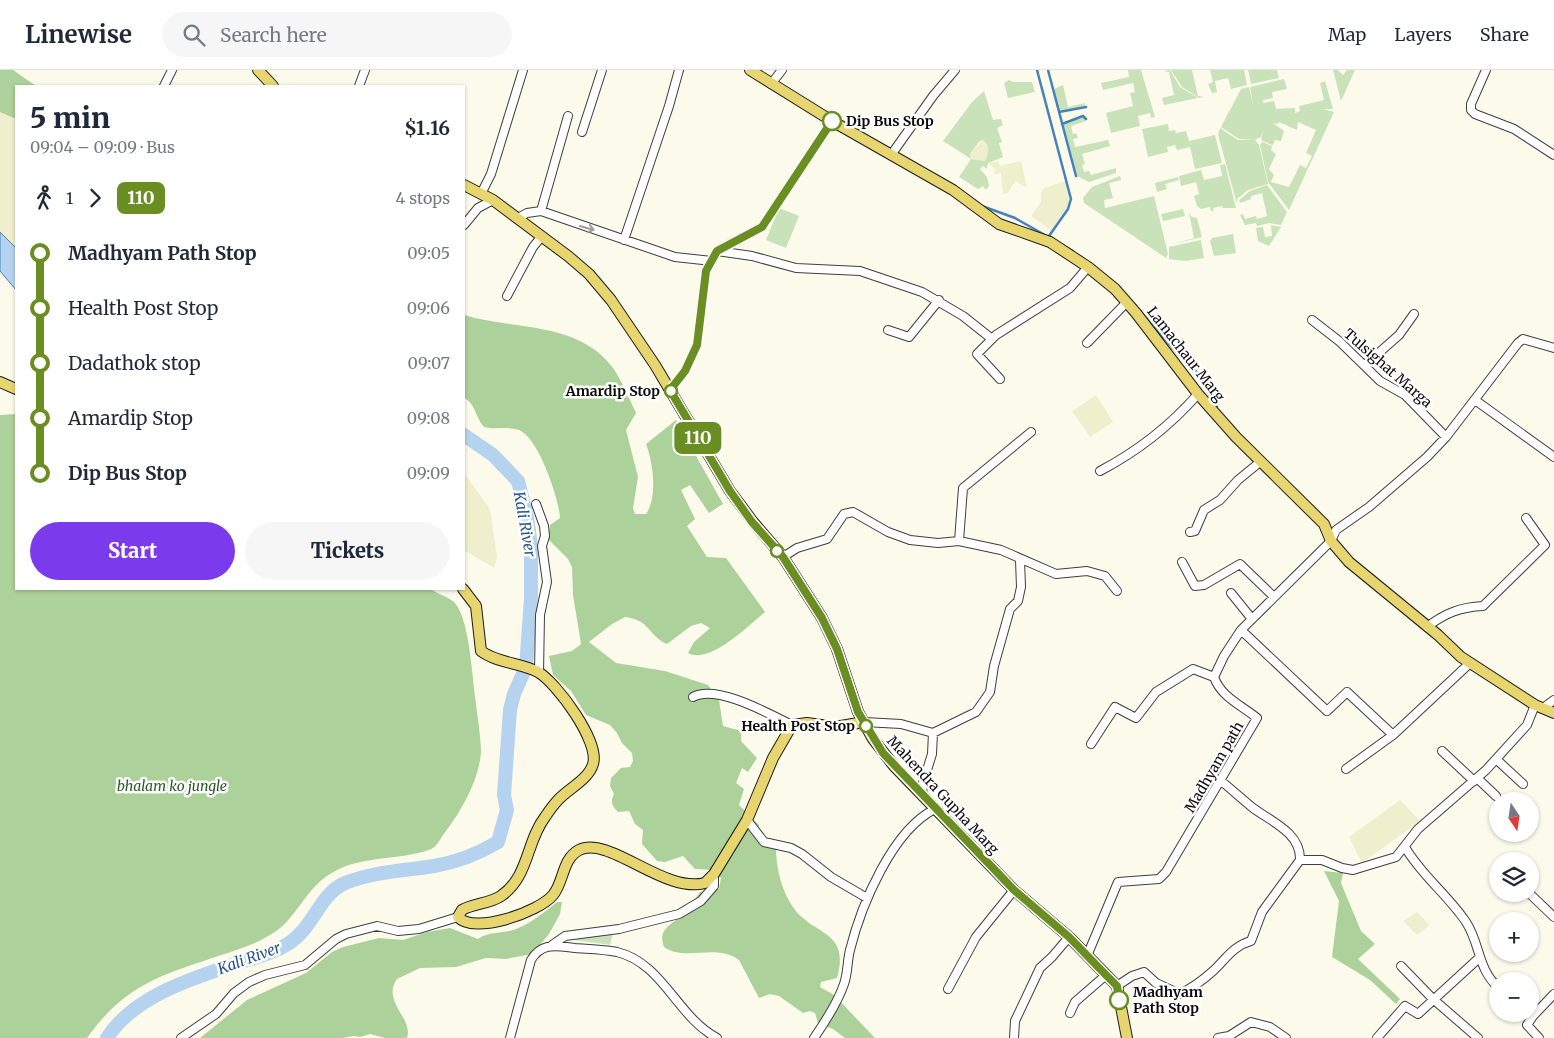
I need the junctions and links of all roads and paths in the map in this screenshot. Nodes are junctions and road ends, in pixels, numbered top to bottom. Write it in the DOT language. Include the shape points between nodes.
graph roads {
  1 [pos="172,70"];
  2 [pos="258,70"];
  3 [pos="365,70"];
  4 [pos="523,70"];
  5 [pos="602,70"];
  6 [pos="679,70"];
  7 [pos="750,70"];
  8 [pos="782,70"];
  9 [pos="955,70"];
  10 [pos="1486,70"];
  11 [pos="771,84"];
  12 [pos="164,85"];
  13 [pos="273,85"];
  14 [pos="358,85"];
  15 [pos="568,116"];
  16 [pos="832,121"];
  17 [pos="582,132"];
  18 [pos="891,155"];
  19 [pos="1554,155"];
  20 [pos="465,186"];
  21 [pos="481,194"];
  22 [pos="493,200"];
  23 [pos="541,211"];
  24 [pos="518,218"];
  25 [pos="465,224"];
  26 [pos="542,236"];
  27 [pos="624,240"];
  28 [pos="717,251"];
  29 [pos="712,261"];
  30 [pos="1088,267"];
  31 [pos="507,296"];
  32 [pos="939,300"];
  33 [pos="1127,302"];
  34 [pos="1414,314"];
  35 [pos="1312,320"];
  36 [pos="888,330"];
  37 [pos="992,339"];
  38 [pos="1086,344"];
  39 [pos="1554,348"];
  40 [pos="1365,365"];
  41 [pos="1000,379"];
  42 [pos="0,382"];
  43 [pos="15,389"];
  44 [pos="670,390"];
  45 [pos="1198,394"];
  46 [pos="1474,400"];
  47 [pos="1031,432"];
  48 [pos="1446,437"];
  49 [pos="1554,457"];
  50 [pos="1260,462"];
  51 [pos="1100,472"];
  52 [pos="536,504"];
  53 [pos="1526,518"];
  54 [pos="1190,532"];
  55 [pos="959,541"];
  56 [pos="1331,541"];
  57 [pos="783,557"];
  58 [pos="1020,560"];
  59 [pos="1182,562"];
  60 [pos="464,590"];
  61 [pos="1117,591"];
  62 [pos="1231,593"];
  63 [pos="1274,597"];
  64 [pos="1252,619"];
  65 [pos="1427,627"];
  66 [pos="1240,630"];
  67 [pos="1470,663"];
  68 [pos="535,671"];
  69 [pos="1214,677"];
  70 [pos="693,697"];
  71 [pos="1554,700"];
  72 [pos="1539,706"];
  73 [pos="1554,713"];
  74 [pos="864,722"];
  75 [pos="792,726"];
  76 [pos="933,733"];
  77 [pos="1393,735"];
  78 [pos="1091,744"];
  79 [pos="1442,752"];
  80 [pos="1496,759"];
  81 [pos="1346,769"];
  82 [pos="1475,779"];
  83 [pos="1220,780"];
  84 [pos="1523,784"];
  85 [pos="1491,792"];
  86 [pos="922,796"];
  87 [pos="935,809"];
  88 [pos="747,820"];
  89 [pos="1405,847"];
  90 [pos="1300,860"];
  91 [pos="710,878"];
  92 [pos="1014,890"];
  93 [pos="867,898"];
  94 [pos="1538,902"];
  95 [pos="458,917"];
  96 [pos="1554,918"];
  97 [pos="1069,937"];
  98 [pos="552,945"];
  99 [pos="1087,956"];
  100 [pos="1480,958"];
  101 [pos="1402,966"];
  102 [pos="1106,975"];
  103 [pos="1489,978"];
  104 [pos="1117,986"];
  105 [pos="948,989"];
  106 [pos="1554,994"];
  107 [pos="1433,999"];
  108 [pos="1539,1008"];
  109 [pos="1070,1013"];
  110 [pos="1528,1022"];
  111 [pos="181,1038"];
  112 [pos="510,1038"];
  113 [pos="717,1038"];
  114 [pos="814,1038"];
  115 [pos="1014,1038"];
  116 [pos="1127,1038"];
  117 [pos="1218,1038"];
  118 [pos="1286,1038"];
  119 [pos="1377,1038"];
  120 [pos="1478,1038"];
  121 [pos="1539,1038"];
  1 -- 12 [label="street"];
  2 -- 13 [label="main road"];
  3 -- 14 [label="street"];
  4 -- 21 [label="street" via="492,174"];
  5 -- 17 [label="street"];
  6 -- 27 [label="street"];
  7 -- 11 [label="main road, Lamachaur Marg"];
  8 -- 11 [label="street"];
  9 -- 18 [label="street" via="932,96"];
  10 -- 19 [label="street" via="1471,110 1514,129"];
  11 -- 16 [label="main road, Lamachaur Marg"];
  15 -- 23 [label="street"];
  16 -- 18 [label="main road, Lamachaur Marg"];
  16 -- 28 [label="street" via="762,227"];
  18 -- 30 [label="main road, Lamachaur Marg" via="953,190 999,224 1050,242"];
  20 -- 21 [label="main road, Mahendra Gupha Marg"];
  21 -- 22 [label="main road, Mahendra Gupha Marg"];
  22 -- 24 [label="main road, Mahendra Gupha Marg"];
  22 -- 25 [label="street" via="478,208"];
  23 -- 24 [label="street"];
  23 -- 27 [label="street, one-way"];
  24 -- 26 [label="main road, Mahendra Gupha Marg"];
  26 -- 31 [label="street"];
  26 -- 44 [label="main road, Mahendra Gupha Marg" via="589,274 611,300"];
  27 -- 29 [label="street" via="676,257"];
  28 -- 29 [label="street"];
  28 -- 32 [label="street" via="796,268 860,270"];
  29 -- 44 [label="street" via="706,271 697,345 685,371"];
  30 -- 33 [label="main road, Lamachaur Marg"];
  30 -- 37 [label="street" via="1070,288"];
  32 -- 36 [label="street" via="909,337"];
  32 -- 37 [label="street"];
  33 -- 38 [label="street"];
  33 -- 45 [label="main road, Lamachaur Marg"];
  34 -- 40 [label="street" via="1399,335"];
  35 -- 40 [label="street, Tulsighat Marga"];
  37 -- 41 [label="street" via="977,354"];
  39 -- 46 [label="street" via="1523,339"];
  40 -- 48 [label="street, Tulsighat Marga" via="1380,381 1410,400"];
  42 -- 43 [label="main road"];
  44 -- 57 [label="main road, Mahendra Gupha Marg" via="730,491"];
  45 -- 50 [label="main road, Lamachaur Marg"];
  45 -- 51 [label="street" via="1170,424"];
  46 -- 48 [label="street"];
  46 -- 49 [label="street"];
  47 -- 55 [label="street" via="963,488"];
  48 -- 56 [label="street" via="1406,477 1336,530"];
  50 -- 54 [label="street" via="1220,500 1204,510 1195,531"];
  50 -- 56 [label="main road, Lamachaur Marg" via="1309,507 1324,524"];
  52 -- 68 [label="street" via="544,526 542,546 547,582 540,615"];
  53 -- 65 [label="street" via="1545,545 1483,606 1455,610"];
  55 -- 57 [label="street" via="938,543 899,537 848,512 827,539 797,548"];
  55 -- 58 [label="street" via="1001,550"];
  56 -- 63 [label="street"];
  56 -- 65 [label="main road, Lamachaur Marg" via="1349,562"];
  57 -- 74 [label="main road, Mahendra Gupha Marg" via="822,618"];
  58 -- 61 [label="street" via="1056,574 1087,572 1105,576"];
  58 -- 76 [label="street" via="1022,587 1018,601 1010,609 990,692 976,712"];
  59 -- 63 [label="street" via="1195,586 1204,585 1240,564"];
  60 -- 68 [label="main road" via="476,606 483,653"];
  62 -- 64 [label="street"];
  63 -- 64 [label="street"];
  64 -- 66 [label="street"];
  65 -- 67 [label="main road, Lamachaur Marg"];
  66 -- 69 [label="street"];
  66 -- 77 [label="street" via="1328,710 1347,692"];
  67 -- 72 [label="main road, Lamachaur Marg"];
  67 -- 77 [label="street"];
  68 -- 95 [label="main road" via="564,699 586,733 594,752 593,764 559,798 542,821 520,874 507,891 491,901 465,908"];
  69 -- 78 [label="street" via="1193,669 1156,692 1136,718 1115,707"];
  69 -- 83 [label="street, Madhyam path" via="1218,688 1227,697 1257,718"];
  70 -- 75 [label="street" via="705,694 724,697 755,707"];
  71 -- 72 [label="street"];
  72 -- 73 [label="main road, Lamachaur Marg"];
  72 -- 80 [label="street"];
  74 -- 75 [label="main road" via="834,727 806,723"];
  74 -- 76 [label="street" via="902,724"];
  74 -- 86 [label="main road, Mahendra Gupha Marg" via="883,753"];
  75 -- 88 [label="main road" via="773,758"];
  76 -- 86 [label="street" via="932,754 922,783"];
  77 -- 81 [label="street"];
  79 -- 82 [label="street"];
  80 -- 82 [label="street"];
  80 -- 84 [label="street"];
  82 -- 85 [label="street"];
  82 -- 89 [label="street" via="1418,829"];
  83 -- 90 [label="street" via="1282,828 1297,844"];
  83 -- 99 [label="street, Madhyam path" via="1159,879 1118,882"];
  86 -- 87 [label="main road, Mahendra Gupha Marg"];
  87 -- 92 [label="main road, Mahendra Gupha Marg"];
  87 -- 93 [label="street" via="897,845"];
  88 -- 91 [label="main road"];
  88 -- 93 [label="street" via="764,842 791,848"];
  89 -- 90 [label="street" via="1396,857 1353,870 1322,860"];
  89 -- 100 [label="street" via="1466,922"];
  90 -- 104 [label="street" via="1262,912 1251,941 1236,948 1190,989 1180,994 1173,993 1144,972"];
  91 -- 95 [label="main road" via="698,885 684,884 603,849 586,847 570,858 560,886 537,908 494,921 471,922"];
  91 -- 98 [label="street" via="715,883 712,888 701,901 680,914 619,929 565,936"];
  92 -- 97 [label="main road, Mahendra Gupha Marg"];
  92 -- 105 [label="street" via="976,937"];
  93 -- 114 [label="street" via="849,952 844,986"];
  94 -- 96 [label="street"];
  95 -- 111 [label="street" via="418,930 369,927 346,934 305,965 249,982 211,1018"];
  97 -- 99 [label="main road, Mahendra Gupha Marg"];
  97 -- 115 [label="street" via="1040,968 1015,1021"];
  98 -- 112 [label="street" via="537,951 531,960"];
  98 -- 113 [label="street" via="618,952 632,959 659,977 692,1020"];
  99 -- 102 [label="main road, Mahendra Gupha Marg"];
  100 -- 103 [label="street"];
  100 -- 107 [label="street"];
  101 -- 107 [label="street"];
  102 -- 104 [label="main road, Mahendra Gupha Marg"];
  102 -- 109 [label="street" via="1075,1002"];
  104 -- 116 [label="main road"];
  106 -- 108 [label="street"];
  107 -- 119 [label="street" via="1416,1015 1405,1006"];
  107 -- 120 [label="street"];
  110 -- 121 [label="street" via="1527,1025"];
  117 -- 118 [label="street" via="1229,1036 1246,1024 1255,1022"];
}
